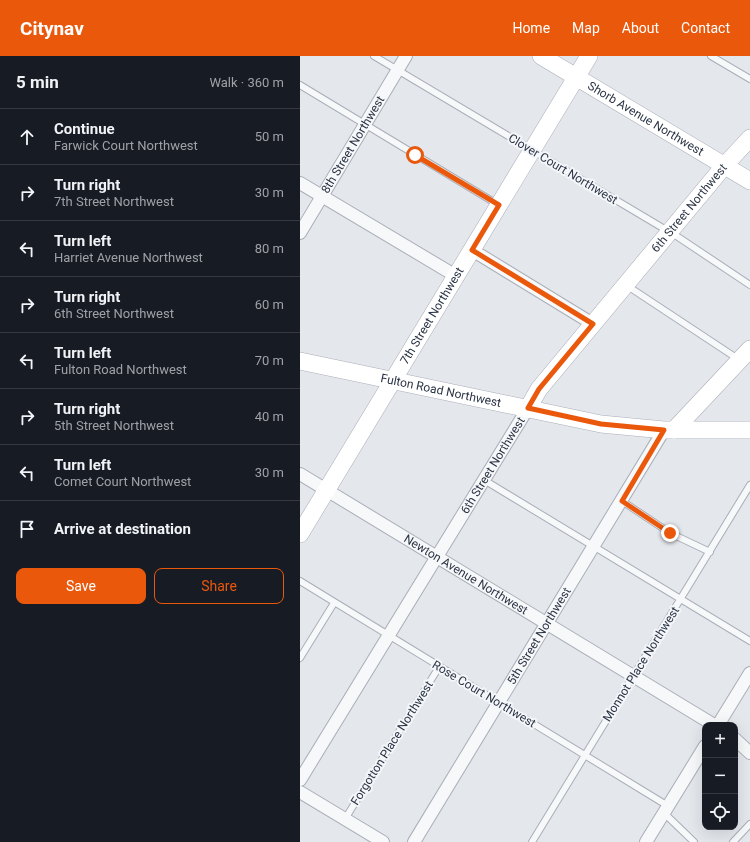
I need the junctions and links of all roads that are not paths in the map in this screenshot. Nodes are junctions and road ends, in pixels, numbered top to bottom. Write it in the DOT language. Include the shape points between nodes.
graph roads {
  1 [pos="374,56"];
  2 [pos="406,56"];
  3 [pos="541,56"];
  4 [pos="589,56"];
  5 [pos="711,56"];
  6 [pos="398,70"];
  7 [pos="576,77"];
  8 [pos="750,79"];
  9 [pos="300,85"];
  10 [pos="365,125"];
  11 [pos="750,138"];
  12 [pos="532,151"];
  13 [pos="725,165"];
  14 [pos="750,181"];
  15 [pos="300,183"];
  16 [pos="322,196"];
  17 [pos="499,205"];
  18 [pos="669,232"];
  19 [pos="300,233"];
  20 [pos="472,250"];
  21 [pos="456,276"];
  22 [pos="625,285"];
  23 [pos="750,285"];
  24 [pos="593,324"];
  25 [pos="745,355"];
  26 [pos="300,361"];
  27 [pos="393,380"];
  28 [pos="528,408"];
  29 [pos="669,430"];
  30 [pos="750,430"];
  31 [pos="300,474"];
  32 [pos="484,480"];
  33 [pos="750,485"];
  34 [pos="326,490"];
  35 [pos="622,501"];
  36 [pos="300,534"];
  37 [pos="594,546"];
  38 [pos="710,552"];
  39 [pos="436,557"];
  40 [pos="300,582"];
  41 [pos="681,600"];
  42 [pos="334,603"];
  43 [pos="547,624"];
  44 [pos="388,635"];
  45 [pos="750,641"];
  46 [pos="300,658"];
  47 [pos="439,667"];
  48 [pos="750,673"];
  49 [pos="633,676"];
  50 [pos="499,703"];
  51 [pos="709,722"];
  52 [pos="720,722"];
  53 [pos="738,742"];
  54 [pos="702,751"];
  55 [pos="750,753"];
  56 [pos="585,756"];
  57 [pos="300,780"];
  58 [pos="300,792"];
  59 [pos="666,810"];
  60 [pos="345,819"];
  61 [pos="750,824"];
  62 [pos="383,842"];
  63 [pos="414,842"];
  64 [pos="532,842"];
  65 [pos="646,842"];
  66 [pos="694,842"];
  67 [pos="733,842"];
  1 -- 6 [label="lane, Clover Court Northwest"];
  2 -- 6 [label="street, 8th Street Northwest"];
  3 -- 7 [label="main road, Shorb Avenue Northwest"];
  4 -- 7 [label="main road, 7th Street Northwest"];
  5 -- 8 [label="lane"];
  6 -- 10 [label="street, 8th Street Northwest"];
  6 -- 12 [label="lane, Clover Court Northwest"];
  7 -- 12 [label="main road, 7th Street Northwest"];
  7 -- 13 [label="main road, Shorb Avenue Northwest"];
  9 -- 10 [label="lane"];
  10 -- 16 [label="street, 8th Street Northwest"];
  10 -- 17 [label="lane"];
  11 -- 13 [label="main road, 6th Street Northwest"];
  12 -- 17 [label="main road, 7th Street Northwest"];
  12 -- 18 [label="lane, Clover Court Northwest"];
  13 -- 14 [label="main road, Shorb Avenue Northwest"];
  13 -- 18 [label="main road, 6th Street Northwest"];
  15 -- 16 [label="street"];
  16 -- 19 [label="street, 8th Street Northwest"];
  16 -- 21 [label="street"];
  17 -- 20 [label="main road, 7th Street Northwest"];
  18 -- 22 [label="main road, 6th Street Northwest"];
  18 -- 23 [label="lane, Clover Court Northwest"];
  20 -- 21 [label="main road, 7th Street Northwest"];
  20 -- 24 [label="street"];
  21 -- 27 [label="main road, 7th Street Northwest"];
  22 -- 24 [label="main road, 6th Street Northwest"];
  22 -- 25 [label="lane"];
  24 -- 28 [label="main road, 6th Street Northwest" via="539,389"];
  25 -- 29 [label="main road, 5th Street Northwest"];
  26 -- 27 [label="main road, Fulton Road Northwest"];
  27 -- 28 [label="main road, Fulton Road Northwest"];
  27 -- 34 [label="main road, 7th Street Northwest"];
  28 -- 29 [label="main road, Fulton Road Northwest" via="601,424"];
  28 -- 32 [label="street, 6th Street Northwest"];
  29 -- 30 [label="main road, Fulton Road Northwest"];
  29 -- 35 [label="street, 5th Street Northwest"];
  31 -- 34 [label="street, Newton Avenue Northwest"];
  32 -- 37 [label="lane"];
  32 -- 39 [label="street, 6th Street Northwest"];
  33 -- 38 [label="lane, Monnot Place Northwest"];
  34 -- 36 [label="main road, 7th Street Northwest"];
  34 -- 39 [label="street, Newton Avenue Northwest"];
  35 -- 37 [label="street, 5th Street Northwest"];
  35 -- 38 [label="lane" via="670,533"];
  37 -- 41 [label="lane"];
  37 -- 43 [label="street, 5th Street Northwest"];
  38 -- 41 [label="lane, Monnot Place Northwest"];
  39 -- 43 [label="street, Newton Avenue Northwest"];
  39 -- 44 [label="street, 6th Street Northwest"];
  40 -- 42 [label="lane, Rose Court Northwest"];
  41 -- 45 [label="lane"];
  41 -- 49 [label="lane, Monnot Place Northwest"];
  42 -- 44 [label="lane, Rose Court Northwest"];
  42 -- 46 [label="lane"];
  43 -- 49 [label="street, Newton Avenue Northwest"];
  43 -- 50 [label="street, 5th Street Northwest"];
  44 -- 47 [label="lane, Rose Court Northwest"];
  44 -- 57 [label="street, 6th Street Northwest"];
  47 -- 50 [label="lane, Rose Court Northwest"];
  47 -- 60 [label="lane, Forgotton Place Northwest"];
  48 -- 52 [label="street"];
  49 -- 51 [label="street, Newton Avenue Northwest"];
  49 -- 56 [label="lane, Monnot Place Northwest"];
  50 -- 56 [label="lane, Rose Court Northwest"];
  50 -- 63 [label="street, 5th Street Northwest"];
  53 -- 55 [label="street"];
  54 -- 59 [label="street"];
  56 -- 59 [label="lane, Rose Court Northwest"];
  56 -- 64 [label="lane, Monnot Place Northwest"];
  58 -- 60 [label="street"];
  59 -- 65 [label="street"];
  59 -- 66 [label="lane, Rose Court Northwest"];
  60 -- 62 [label="street"];
  61 -- 67 [label="lane"];
}
